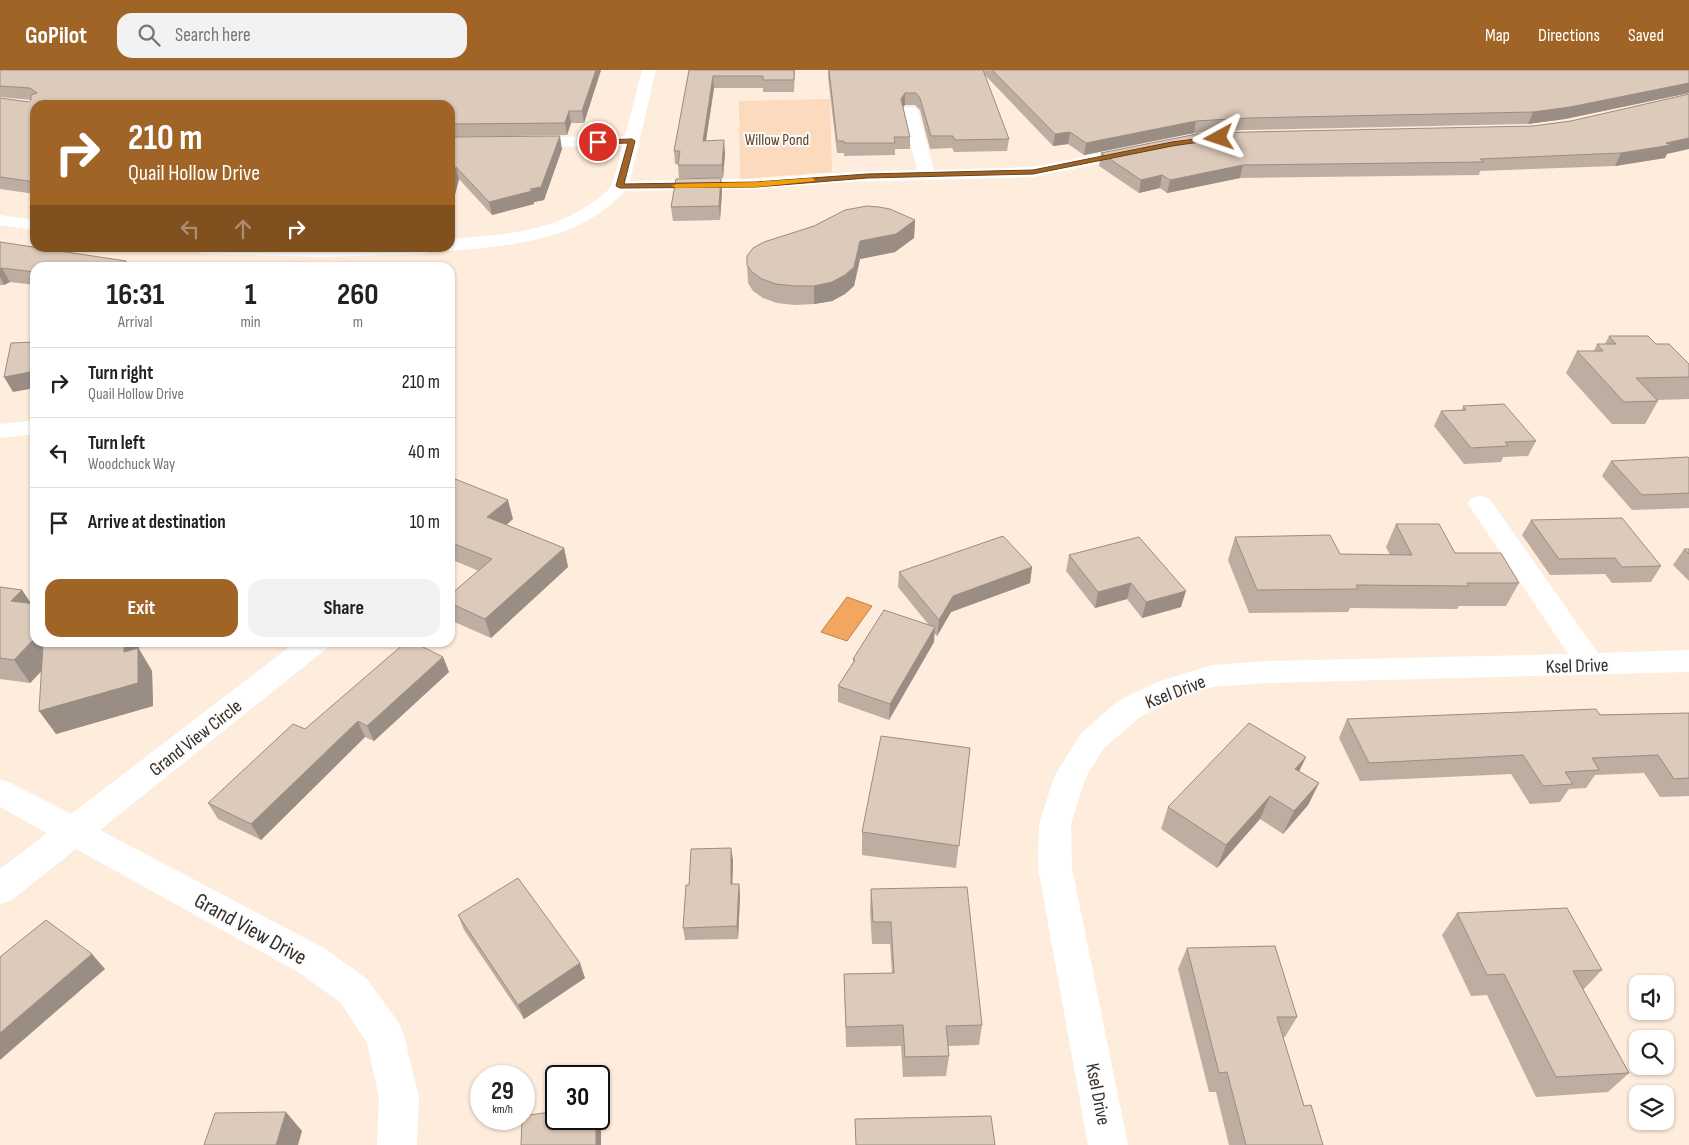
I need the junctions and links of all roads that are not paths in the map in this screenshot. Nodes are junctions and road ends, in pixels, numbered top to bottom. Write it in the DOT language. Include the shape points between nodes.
graph roads {
  1 [pos="649,70"];
  2 [pos="910,110"];
  3 [pos="632,141"];
  4 [pos="455,143"];
  5 [pos="1152,148"];
  6 [pos="927,175"];
  7 [pos="620,186"];
  8 [pos="0,220"];
  9 [pos="30,225"];
  10 [pos="455,244"];
  11 [pos="30,428"];
  12 [pos="0,431"];
  13 [pos="1480,504"];
  14 [pos="310,647"];
  15 [pos="1689,661"];
  16 [pos="1591,665"];
  17 [pos="0,792"];
  18 [pos="73,831"];
  19 [pos="0,889"];
  20 [pos="397,1145"];
  21 [pos="1108,1145"];
  1 -- 3 [label="street"];
  2 -- 6 [label="street"];
  3 -- 4 [label="street"];
  3 -- 7 [label="street"];
  5 -- 6 [label="street" via="1033,172"];
  6 -- 7 [label="street" via="756,184"];
  7 -- 10 [label="street" via="610,200 564,226 531,235"];
  8 -- 9 [label="street"];
  11 -- 12 [label="street"];
  13 -- 16 [label="street"];
  14 -- 18 [label="street, Grand View Circle"];
  15 -- 16 [label="street, Ksel Drive"];
  16 -- 21 [label="street, Ksel Drive" via="1212,676 1167,690 1129,709 1092,741 1070,776 1055,824 1055,868"];
  17 -- 18 [label="street, Grand View Drive"];
  18 -- 19 [label="street, Grand View Circle"];
  18 -- 20 [label="street, Grand View Drive" via="311,960 354,991 385,1036 399,1097"];
}
